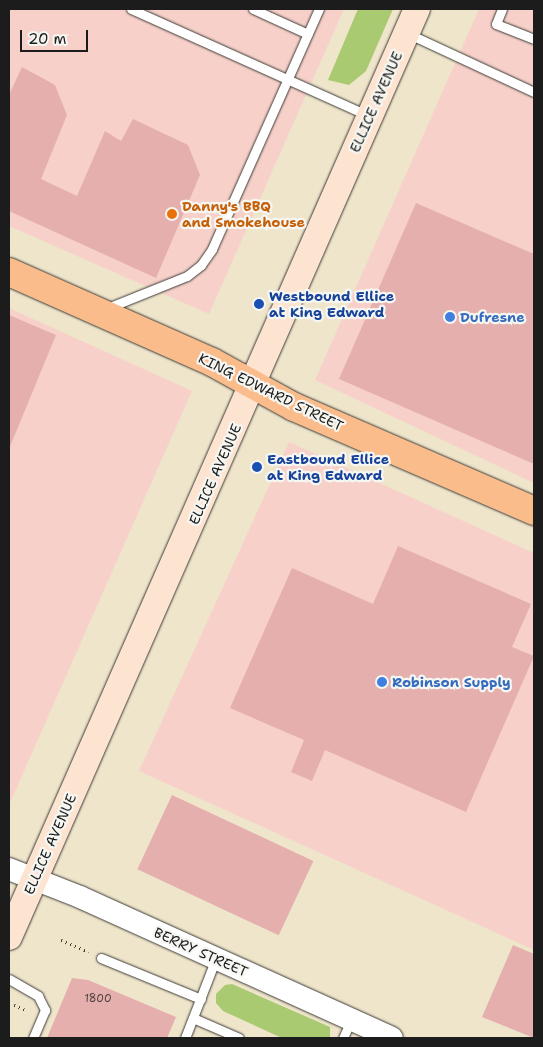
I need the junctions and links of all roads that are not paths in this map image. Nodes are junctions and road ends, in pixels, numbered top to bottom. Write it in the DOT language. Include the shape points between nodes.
graph roads {
  1 [pos="131,9"];
  2 [pos="253,9"];
  3 [pos="319,9"];
  4 [pos="417,9"];
  5 [pos="502,9"];
  6 [pos="407,33"];
  7 [pos="308,34"];
  8 [pos="534,39"];
  9 [pos="287,80"];
  10 [pos="534,92"];
  11 [pos="370,116"];
  12 [pos="9,272"];
  13 [pos="97,312"];
  14 [pos="254,386"];
  15 [pos="534,511"];
  16 [pos="9,869"];
  17 [pos="34,879"];
  18 [pos="9,937"];
  19 [pos="101,958"];
  20 [pos="216,958"];
  21 [pos="9,979"];
  22 [pos="201,999"];
  23 [pos="193,1018"];
  24 [pos="347,1029"];
  25 [pos="33,1038"];
  26 [pos="185,1038"];
  27 [pos="239,1038"];
  28 [pos="392,1038"];
  1 -- 9 [label="lane"];
  2 -- 7 [label="lane"];
  3 -- 7 [label="lane"];
  4 -- 6 [label="main road, ELLICE AVENUE"];
  5 -- 8 [label="lane" via="496,24"];
  6 -- 10 [label="lane"];
  6 -- 11 [label="main road, ELLICE AVENUE"];
  7 -- 9 [label="lane"];
  9 -- 11 [label="lane"];
  9 -- 13 [label="lane" via="201,266 187,276"];
  11 -- 14 [label="main road, ELLICE AVENUE"];
  12 -- 13 [label="main road, KING EDWARD STREET"];
  13 -- 14 [label="main road, KING EDWARD STREET" via="212,362"];
  14 -- 15 [label="main road, KING EDWARD STREET"];
  14 -- 17 [label="main road, ELLICE AVENUE"];
  16 -- 17 [label="street, BERRY STREET"];
  17 -- 18 [label="main road, ELLICE AVENUE"];
  17 -- 20 [label="street, BERRY STREET"];
  19 -- 22 [label="lane"];
  20 -- 22 [label="lane"];
  20 -- 24 [label="street, BERRY STREET"];
  21 -- 25 [label="lane" via="38,996 45,1010"];
  22 -- 23 [label="lane"];
  23 -- 26 [label="lane"];
  23 -- 27 [label="lane"];
  24 -- 28 [label="street, BERRY STREET"];
}
